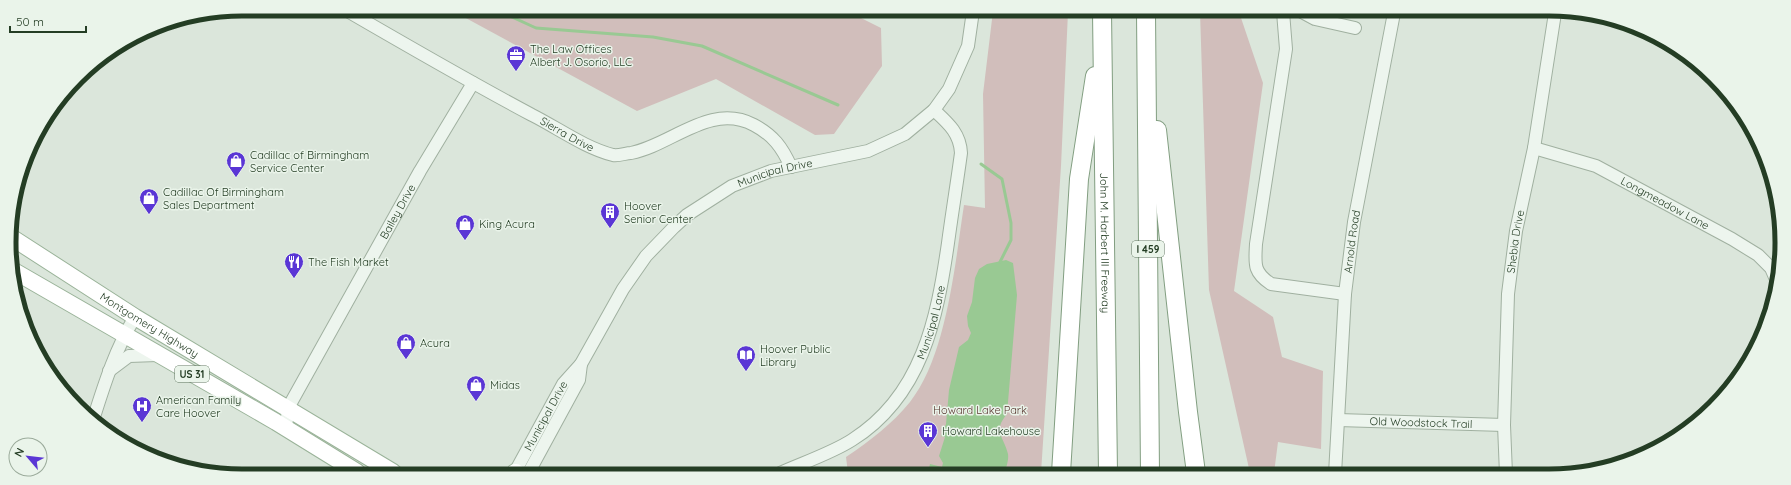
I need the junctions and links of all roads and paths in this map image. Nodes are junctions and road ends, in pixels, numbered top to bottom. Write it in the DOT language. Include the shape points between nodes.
graph roads {
  1 [pos="356,16"];
  2 [pos="972,16"];
  3 [pos="1283,16"];
  4 [pos="1309,16"];
  5 [pos="1393,16"];
  6 [pos="1555,16"];
  7 [pos="1102,19"];
  8 [pos="1146,19"];
  9 [pos="1356,28"];
  10 [pos="473,83"];
  11 [pos="934,110"];
  12 [pos="1534,148"];
  13 [pos="791,167"];
  14 [pos="16,241"];
  15 [pos="1773,272"];
  16 [pos="18,273"];
  17 [pos="1345,294"];
  18 [pos="135,317"];
  19 [pos="124,335"];
  20 [pos="159,356"];
  21 [pos="581,364"];
  22 [pos="108,372"];
  23 [pos="288,408"];
  24 [pos="95,414"];
  25 [pos="1338,420"];
  26 [pos="1504,425"];
  27 [pos="286,428"];
  28 [pos="352,469"];
  29 [pos="388,469"];
  30 [pos="517,469"];
  31 [pos="531,469"];
  32 [pos="789,469"];
  33 [pos="1061,469"];
  34 [pos="1108,469"];
  35 [pos="1150,469"];
  36 [pos="1196,469"];
  37 [pos="1335,469"];
  38 [pos="1506,469"];
  1 -- 10 [label="street, Sierra Drive"];
  2 -- 11 [label="street, Municipal Drive" via="968,46 959,70"];
  3 -- 17 [label="street" via="1286,49 1256,244 1255,267 1261,278 1271,284"];
  4 -- 9 [label="street"];
  5 -- 17 [label="street, Arnold Road" via="1354,222"];
  6 -- 12 [label="street, Shebia Drive"];
  7 -- 33 [label="highway" via="1079,179"];
  7 -- 34 [label="highway, John M. Harbert III Freeway"];
  8 -- 35 [label="highway, I 459"];
  8 -- 36 [label="highway" via="1173,283"];
  10 -- 13 [label="street, Sierra Drive" via="592,147 615,155 644,150 663,143 701,122 716,119 732,120 747,122 761,129 784,150"];
  10 -- 23 [label="street, Bailey Drive" via="420,171"];
  11 -- 13 [label="street, Municipal Drive" via="905,134 868,152"];
  11 -- 32 [label="street, Municipal Lane" via="957,132 961,142 961,153 940,297 920,363 895,402 873,424 851,441"];
  12 -- 15 [label="street, Longmeadow Lane" via="1596,166 1732,239 1758,255"];
  12 -- 26 [label="street, Shebia Drive" via="1516,231 1508,294"];
  13 -- 21 [label="street, Municipal Drive" via="771,171 732,186 678,223 646,256 623,289"];
  14 -- 18 [label="main road, Montgomery Highway / US 31"];
  16 -- 19 [label="main road, Montgomery Highway / US 31"];
  17 -- 25 [label="street, Arnold Road"];
  18 -- 19 [label="street"];
  18 -- 23 [label="main road, Montgomery Highway / US 31"];
  19 -- 20 [label="main road, Montgomery Highway / US 31"];
  19 -- 22 [label="street"];
  20 -- 22 [label="street" via="129,356"];
  20 -- 27 [label="main road, Montgomery Highway / US 31"];
  21 -- 30 [label="street, Municipal Drive" via="563,384"];
  21 -- 31 [label="street, Municipal Drive" via="579,380"];
  22 -- 24 [label="street"];
  23 -- 27 [label="street, Bailey Drive"];
  23 -- 29 [label="main road, Montgomery Highway / US 31"];
  25 -- 26 [label="street, Old Woodstock Trail"];
  25 -- 37 [label="street, Arnold Road"];
  26 -- 38 [label="street, Shebia Drive"];
  27 -- 28 [label="main road, Montgomery Highway / US 31"];
}
